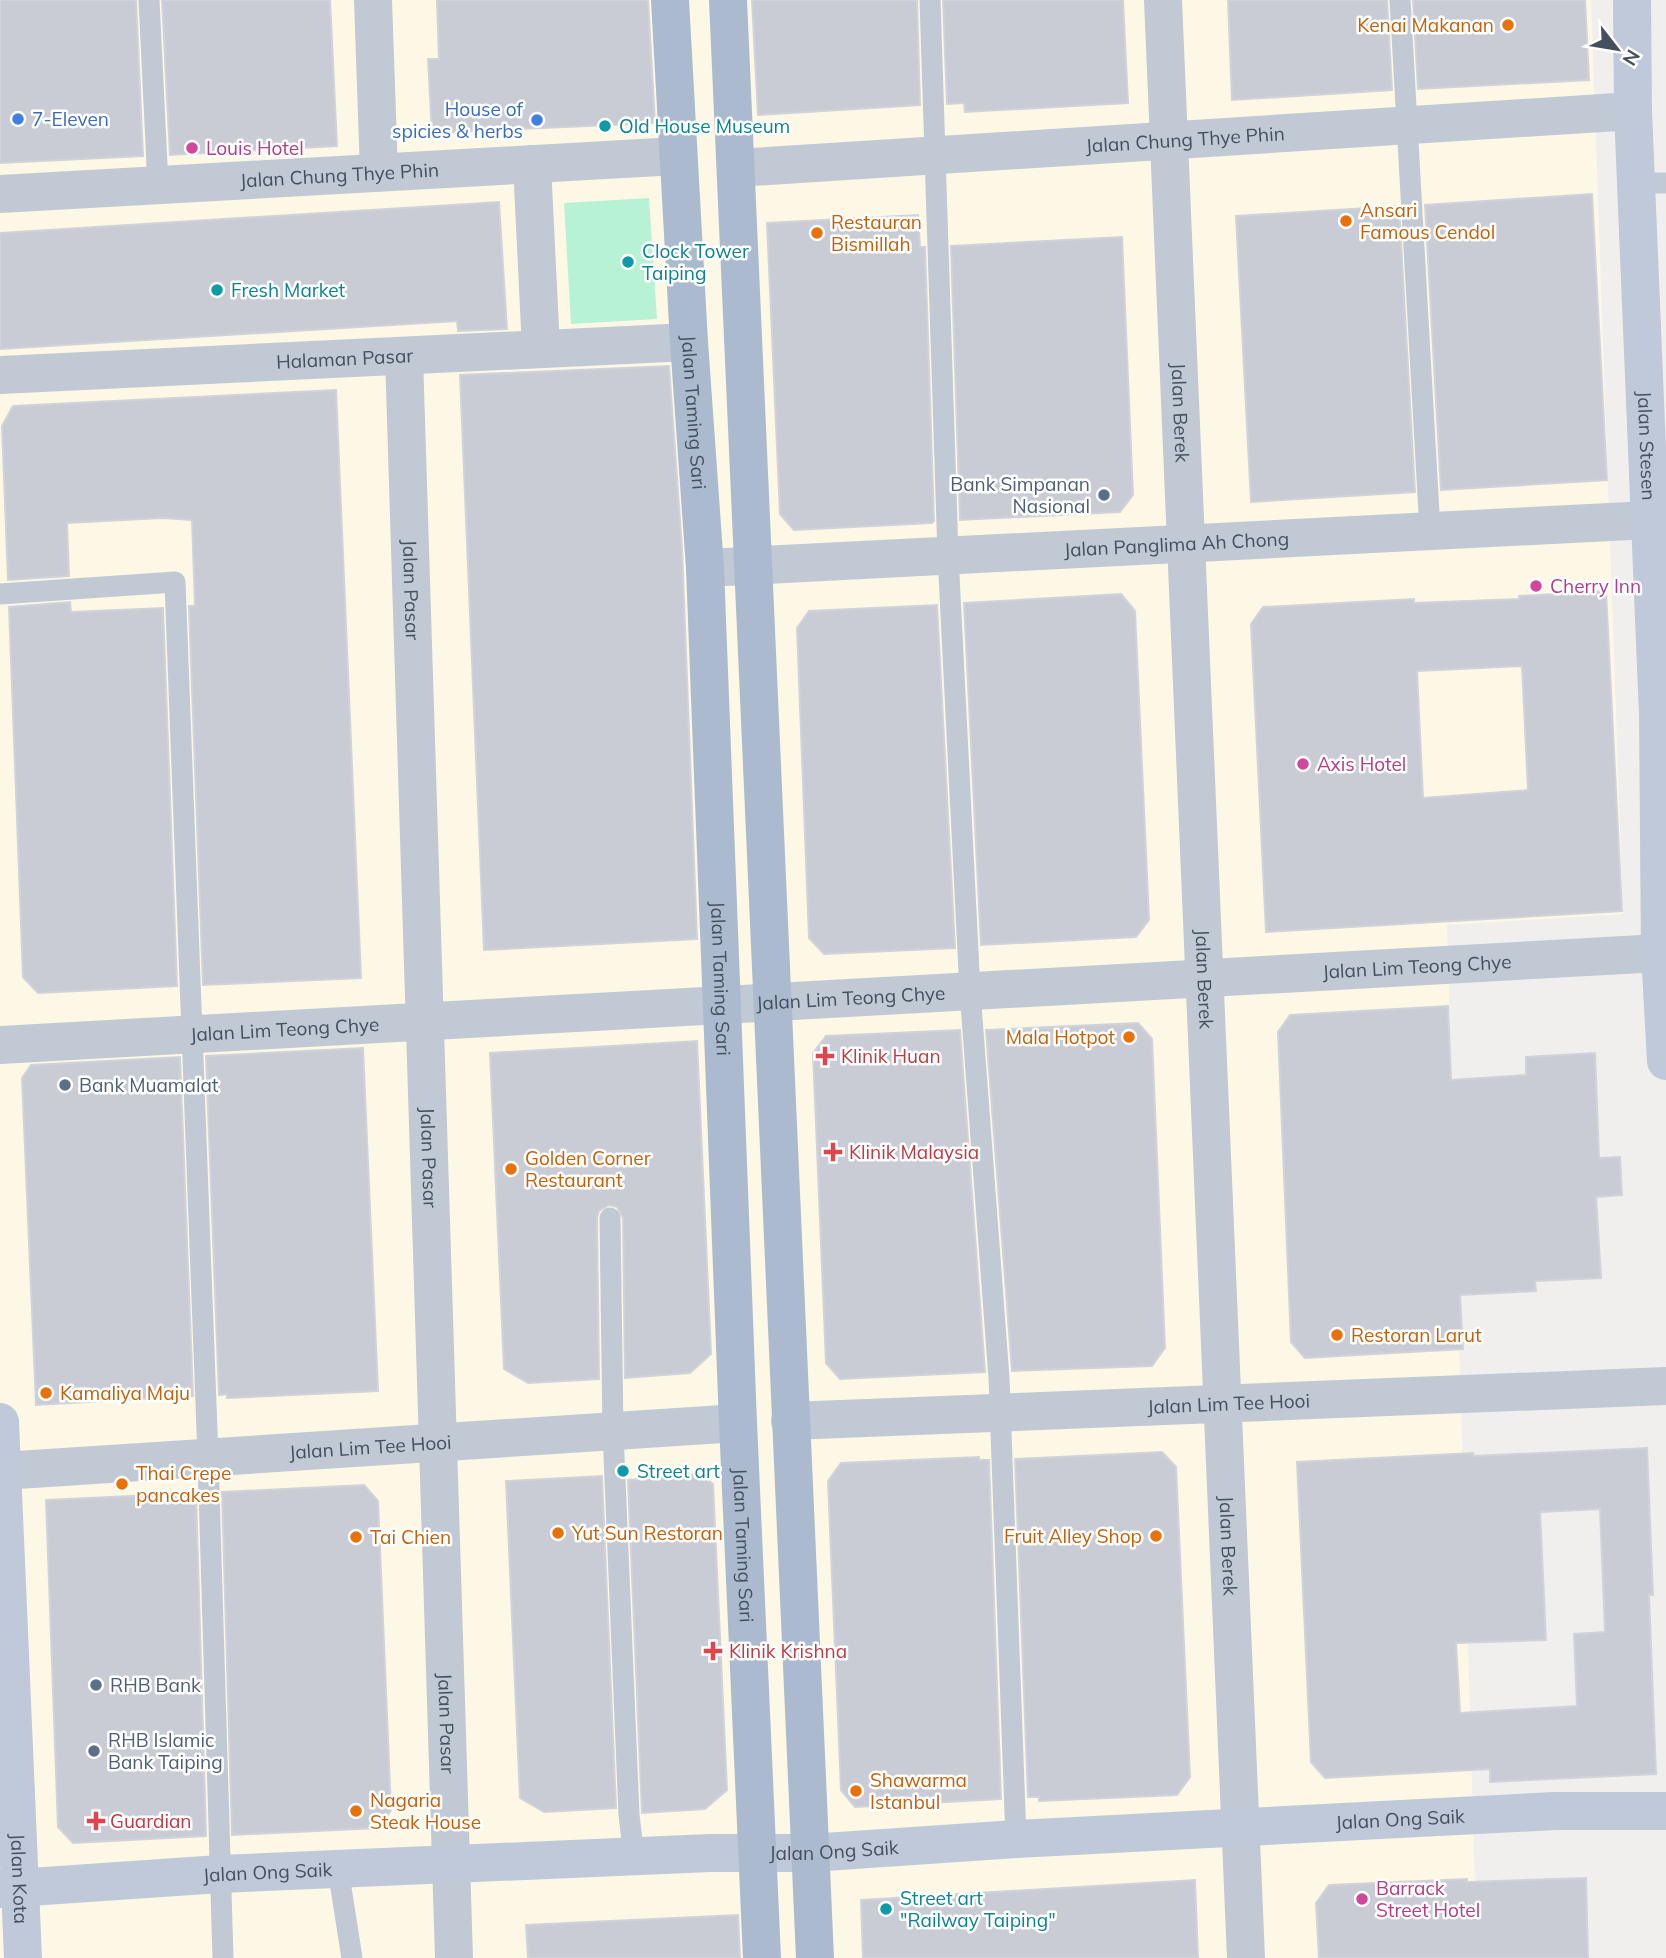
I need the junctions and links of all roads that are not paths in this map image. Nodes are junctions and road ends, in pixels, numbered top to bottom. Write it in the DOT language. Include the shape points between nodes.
graph roads {
  1 [pos="149,0"];
  2 [pos="373,0"];
  3 [pos="670,0"];
  4 [pos="728,0"];
  5 [pos="930,0"];
  6 [pos="1163,0"];
  7 [pos="1400,0"];
  8 [pos="1632,0"];
  9 [pos="1633,111"];
  10 [pos="1407,126"];
  11 [pos="1169,141"];
  12 [pos="935,155"];
  13 [pos="677,156"];
  14 [pos="532,164"];
  15 [pos="736,168"];
  16 [pos="379,172"];
  17 [pos="1651,183"];
  18 [pos="158,185"];
  19 [pos="0,194"];
  20 [pos="689,342"];
  21 [pos="541,349"];
  22 [pos="404,356"];
  23 [pos="0,375"];
  24 [pos="1649,520"];
  25 [pos="1430,531"];
  26 [pos="1186,543"];
  27 [pos="948,555"];
  28 [pos="753,565"];
  29 [pos="705,568"];
  30 [pos="0,594"];
  31 [pos="1662,940"];
  32 [pos="1205,978"];
  33 [pos="970,991"];
  34 [pos="772,1002"];
  35 [pos="723,1005"];
  36 [pos="425,1021"];
  37 [pos="192,1034"];
  38 [pos="0,1045"];
  39 [pos="1666,1061"];
  40 [pos="610,1218"];
  41 [pos="1666,1386"];
  42 [pos="1222,1404"];
  43 [pos="1000,1412"];
  44 [pos="790,1421"];
  45 [pos="0,1422"];
  46 [pos="738,1423"];
  47 [pos="614,1431"];
  48 [pos="439,1442"];
  49 [pos="208,1457"];
  50 [pos="2,1471"];
  51 [pos="1666,1811"];
  52 [pos="1239,1827"];
  53 [pos="1016,1839"];
  54 [pos="756,1853"];
  55 [pos="810,1853"];
  56 [pos="634,1857"];
  57 [pos="450,1865"];
  58 [pos="338,1869"];
  59 [pos="220,1874"];
  60 [pos="10,1888"];
  61 [pos="23,1958"];
  62 [pos="223,1958"];
  63 [pos="352,1958"];
  64 [pos="454,1958"];
  65 [pos="762,1958"];
  66 [pos="815,1958"];
  67 [pos="1246,1958"];
  1 -- 18 [label="lane"];
  2 -- 16 [label="street"];
  3 -- 13 [label="main road, Jalan Taming Sari"];
  4 -- 15 [label="main road"];
  5 -- 12 [label="lane"];
  6 -- 11 [label="street, Jalan Berek"];
  7 -- 10 [label="lane"];
  8 -- 9 [label="main road, Jalan Stesen"];
  9 -- 10 [label="street, Jalan Chung Thye Phin"];
  9 -- 17 [label="main road, Jalan Stesen"];
  10 -- 11 [label="street, Jalan Chung Thye Phin"];
  10 -- 25 [label="lane"];
  11 -- 12 [label="street, Jalan Chung Thye Phin"];
  11 -- 26 [label="street, Jalan Berek"];
  12 -- 15 [label="street, Jalan Chung Thye Phin"];
  12 -- 27 [label="lane"];
  13 -- 14 [label="street, Jalan Chung Thye Phin"];
  13 -- 20 [label="main road, Jalan Taming Sari"];
  14 -- 16 [label="street, Jalan Chung Thye Phin"];
  14 -- 21 [label="street"];
  15 -- 28 [label="main road"];
  16 -- 18 [label="street, Jalan Chung Thye Phin"];
  17 -- 24 [label="main road, Jalan Stesen"];
  18 -- 19 [label="street, Jalan Chung Thye Phin"];
  20 -- 21 [label="street, Halaman Pasar"];
  20 -- 29 [label="main road, Jalan Taming Sari"];
  21 -- 22 [label="street, Halaman Pasar"];
  22 -- 23 [label="street, Halaman Pasar"];
  22 -- 36 [label="street, Jalan Pasar"];
  24 -- 25 [label="street, Jalan Panglima Ah Chong"];
  24 -- 31 [label="main road, Jalan Stesen"];
  25 -- 26 [label="street, Jalan Panglima Ah Chong"];
  26 -- 27 [label="street, Jalan Panglima Ah Chong"];
  26 -- 32 [label="street, Jalan Berek"];
  27 -- 28 [label="street, Jalan Panglima Ah Chong"];
  27 -- 33 [label="lane"];
  28 -- 29 [label="street, Jalan Panglima Ah Chong"];
  28 -- 34 [label="main road"];
  29 -- 35 [label="main road, Jalan Taming Sari"];
  30 -- 37 [label="lane" via="174,582"];
  31 -- 32 [label="street, Jalan Lim Teong Chye"];
  31 -- 39 [label="main road, Jalan Stesen"];
  32 -- 33 [label="street, Jalan Lim Teong Chye"];
  32 -- 42 [label="street, Jalan Berek"];
  33 -- 34 [label="street, Jalan Lim Teong Chye"];
  33 -- 43 [label="lane"];
  34 -- 35 [label="street, Jalan Lim Teong Chye"];
  34 -- 44 [label="main road"];
  35 -- 36 [label="street, Jalan Lim Teong Chye"];
  35 -- 46 [label="main road, Jalan Taming Sari"];
  36 -- 37 [label="street, Jalan Lim Teong Chye"];
  36 -- 48 [label="street, Jalan Pasar"];
  37 -- 38 [label="street, Jalan Lim Teong Chye"];
  37 -- 49 [label="lane"];
  40 -- 47 [label="lane"];
  41 -- 42 [label="street, Jalan Lim Tee Hooi"];
  42 -- 43 [label="street, Jalan Lim Tee Hooi"];
  42 -- 52 [label="street, Jalan Berek"];
  43 -- 44 [label="street, Jalan Lim Tee Hooi"];
  43 -- 53 [label="lane"];
  44 -- 55 [label="main road"];
  45 -- 50 [label="main road, Jalan Kota"];
  46 -- 47 [label="street, Jalan Lim Tee Hooi"];
  46 -- 54 [label="main road, Jalan Taming Sari"];
  47 -- 48 [label="street, Jalan Lim Tee Hooi"];
  47 -- 56 [label="lane"];
  48 -- 49 [label="street, Jalan Lim Tee Hooi"];
  48 -- 57 [label="street, Jalan Pasar"];
  49 -- 50 [label="street, Jalan Lim Tee Hooi"];
  49 -- 59 [label="lane"];
  50 -- 60 [label="main road, Jalan Kota"];
  51 -- 52 [label="main road, Jalan Ong Saik" via="1555,1811"];
  52 -- 53 [label="main road, Jalan Ong Saik"];
  52 -- 67 [label="street, Jalan Berek"];
  53 -- 55 [label="main road, Jalan Ong Saik"];
  54 -- 55 [label="main road, Jalan Ong Saik"];
  54 -- 56 [label="main road, Jalan Ong Saik"];
  54 -- 65 [label="main road, Jalan Taming Sari"];
  55 -- 66 [label="main road"];
  56 -- 57 [label="main road, Jalan Ong Saik"];
  57 -- 58 [label="main road, Jalan Ong Saik"];
  57 -- 64 [label="street, Jalan Pasar"];
  58 -- 59 [label="main road, Jalan Ong Saik"];
  58 -- 63 [label="lane"];
  59 -- 60 [label="main road, Jalan Ong Saik"];
  59 -- 62 [label="lane"];
  60 -- 61 [label="main road, Jalan Kota"];
}
